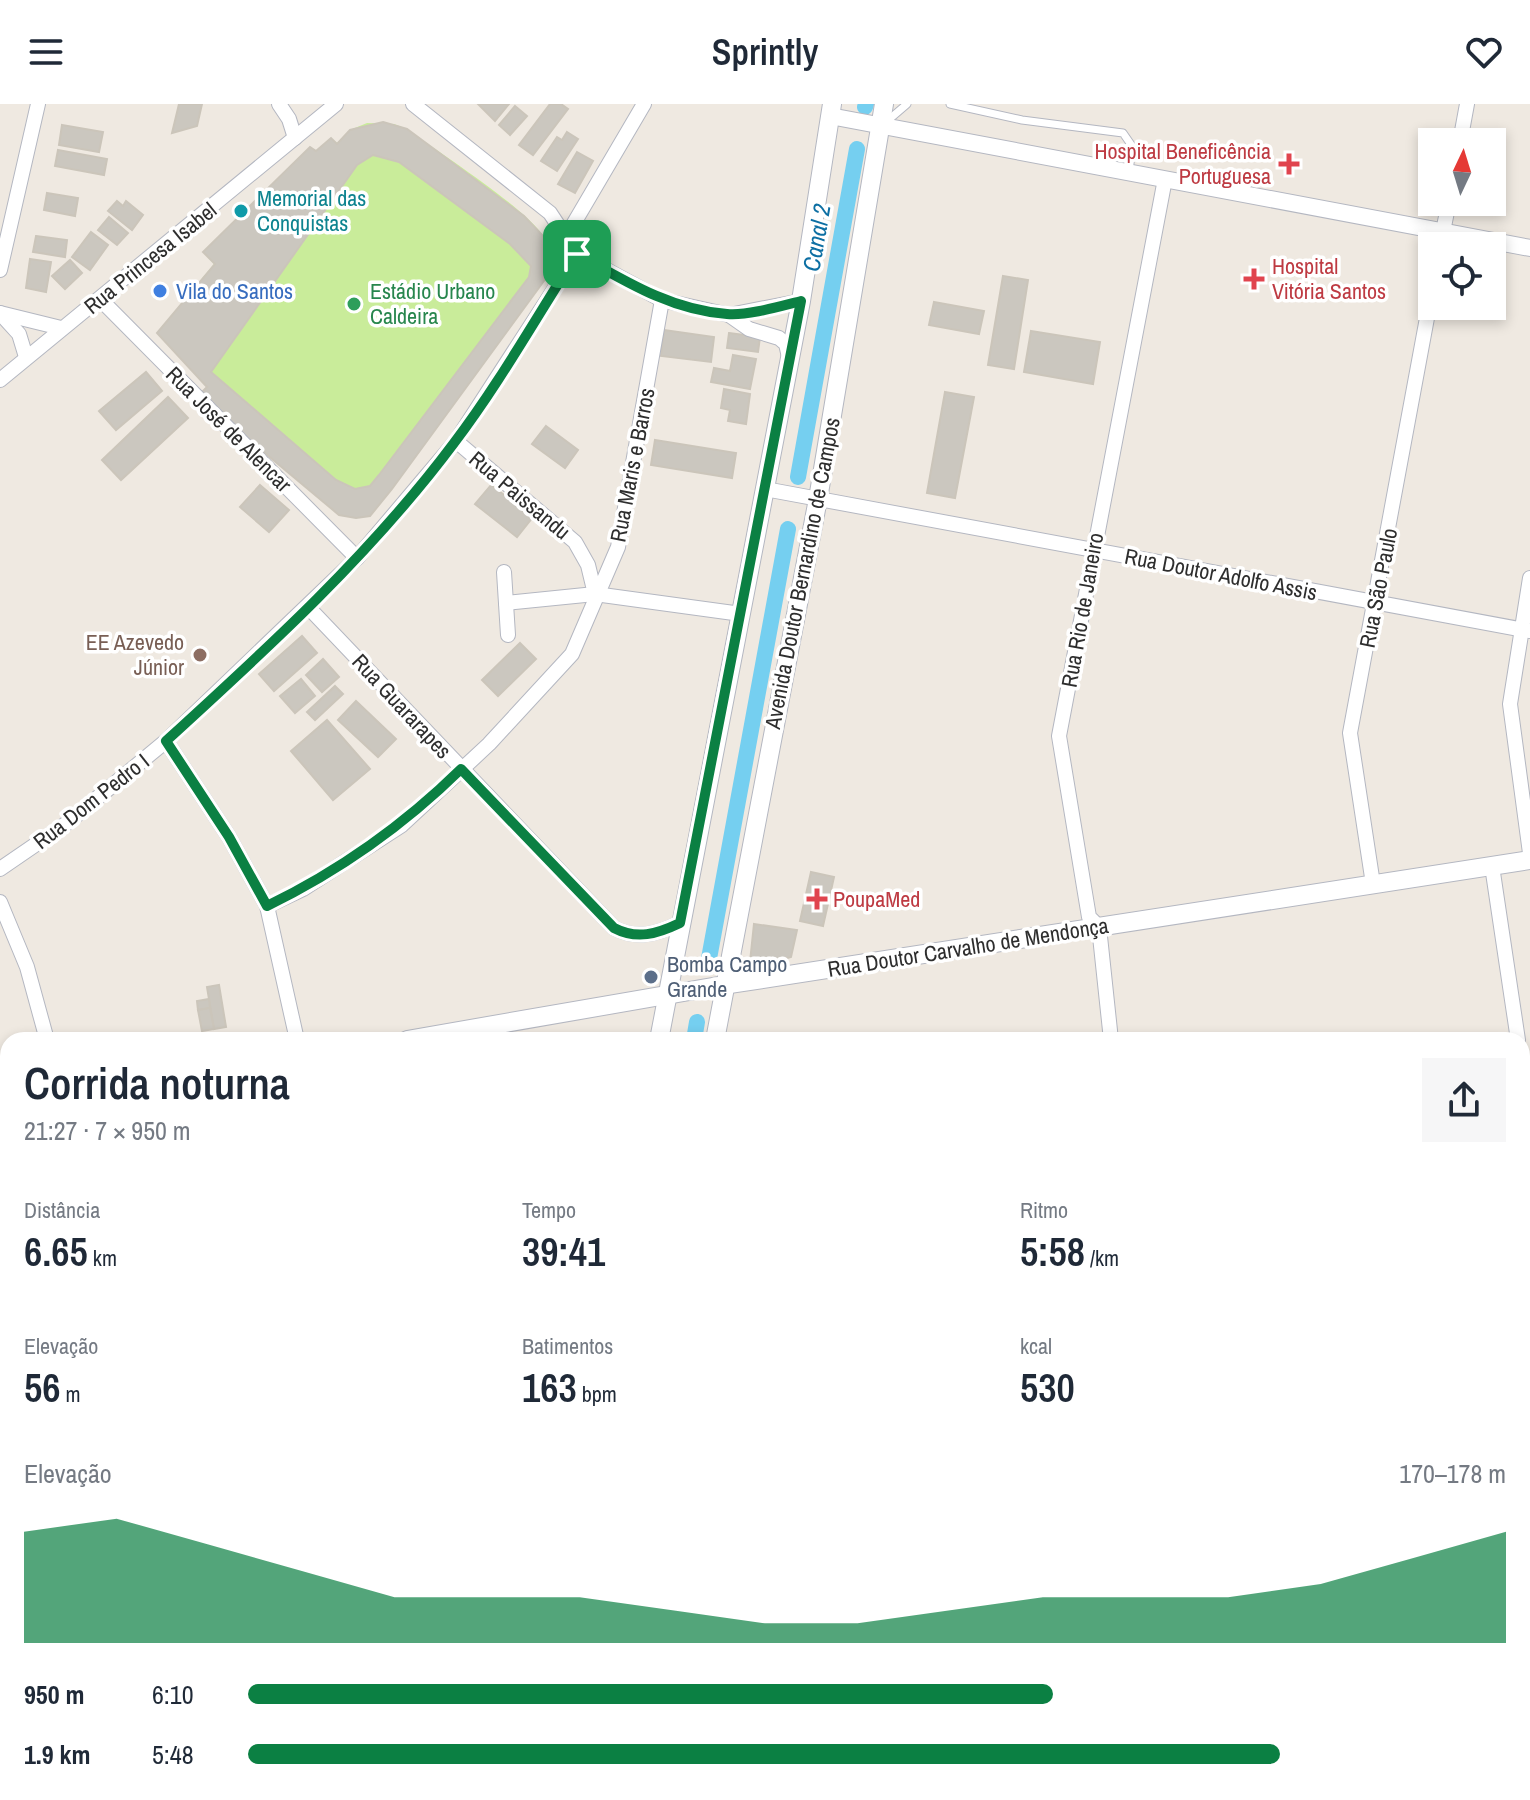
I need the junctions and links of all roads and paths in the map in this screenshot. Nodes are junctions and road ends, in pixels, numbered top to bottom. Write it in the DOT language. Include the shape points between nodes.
graph roads {
  1 [pos="38,104"];
  2 [pos="279,104"];
  3 [pos="413,104"];
  4 [pos="644,104"];
  5 [pos="884,104"];
  6 [pos="907,104"];
  7 [pos="950,104"];
  8 [pos="1467,104"];
  9 [pos="330,106"];
  10 [pos="831,110"];
  11 [pos="880,125"];
  12 [pos="1463,128"];
  13 [pos="295,138"];
  14 [pos="1129,172"];
  15 [pos="1165,179"];
  16 [pos="1418,234"];
  17 [pos="567,235"];
  18 [pos="1506,246"];
  19 [pos="1530,248"];
  20 [pos="577,254"];
  21 [pos="0,270"];
  22 [pos="101,300"];
  23 [pos="662,300"];
  24 [pos="801,301"];
  25 [pos="729,315"];
  26 [pos="1427,320"];
  27 [pos="61,328"];
  28 [pos="26,357"];
  29 [pos="790,360"];
  30 [pos="0,380"];
  31 [pos="456,441"];
  32 [pos="765,489"];
  33 [pos="818,499"];
  34 [pos="1092,549"];
  35 [pos="357,558"];
  36 [pos="504,572"];
  37 [pos="1530,578"];
  38 [pos="595,594"];
  39 [pos="506,603"];
  40 [pos="1375,604"];
  41 [pos="308,607"];
  42 [pos="741,614"];
  43 [pos="1524,630"];
  44 [pos="508,635"];
  45 [pos="166,741"];
  46 [pos="461,769"];
  47 [pos="1530,853"];
  48 [pos="1530,860"];
  49 [pos="1492,866"];
  50 [pos="0,869"];
  51 [pos="1373,884"];
  52 [pos="0,902"];
  53 [pos="267,906"];
  54 [pos="680,923"];
  55 [pos="1099,927"];
  56 [pos="724,985"];
  57 [pos="667,996"];
  58 [pos="45,1032"];
  59 [pos="295,1032"];
  60 [pos="454,1032"];
  61 [pos="660,1032"];
  62 [pos="716,1032"];
  63 [pos="1110,1032"];
  64 [pos="1517,1032"];
  1 -- 21 [label="street"];
  2 -- 13 [label="street"];
  3 -- 17 [label="street" via="550,213"];
  4 -- 17 [label="street"];
  5 -- 11 [label="main road, Avenida Doutor Bernardino de Campos"];
  6 -- 11 [label="lane"];
  7 -- 14 [label="lane" via="1123,133 1132,146"];
  8 -- 12 [label="street"];
  9 -- 13 [label="street, Rua Princesa Isabel"];
  10 -- 11 [label="street"];
  10 -- 24 [label="main road"];
  11 -- 14 [label="street"];
  11 -- 33 [label="main road, Avenida Doutor Bernardino de Campos"];
  13 -- 22 [label="street, Rua Princesa Isabel"];
  14 -- 15 [label="street"];
  15 -- 16 [label="street"];
  15 -- 34 [label="street, Rua Rio de Janeiro"];
  17 -- 20 [label="street"];
  18 -- 19 [label="street"];
  20 -- 23 [label="street"];
  20 -- 31 [label="street, Rua Dom Pedro I"];
  22 -- 27 [label="street, Rua Princesa Isabel"];
  22 -- 35 [label="street, Rua José de Alencar"];
  23 -- 25 [label="street"];
  23 -- 38 [label="street, Rua Maris e Barros" via="618,547"];
  24 -- 25 [label="street"];
  24 -- 29 [label="main road"];
  25 -- 29 [label="street" via="749,329 779,338"];
  26 -- 40 [label="street, Rua São Paulo"];
  27 -- 28 [label="street, Rua Princesa Isabel"];
  27 -- 28 [label="street" via="0,313 19,334"];
  28 -- 30 [label="street, Rua Princesa Isabel"];
  29 -- 32 [label="main road"];
  31 -- 35 [label="street, Rua Dom Pedro I"];
  31 -- 38 [label="street, Rua Paissandu" via="575,542"];
  32 -- 33 [label="street, Rua Doutor Adolfo Assis"];
  32 -- 42 [label="main road"];
  33 -- 34 [label="street, Rua Doutor Adolfo Assis"];
  33 -- 56 [label="main road, Avenida Doutor Bernardino de Campos"];
  34 -- 40 [label="street, Rua Doutor Adolfo Assis"];
  34 -- 55 [label="street, Rua Rio de Janeiro" via="1059,736 1089,917"];
  35 -- 41 [label="street, Rua Dom Pedro I"];
  36 -- 39 [label="street"];
  37 -- 43 [label="street"];
  38 -- 39 [label="street"];
  38 -- 42 [label="street"];
  38 -- 46 [label="street, Rua Maris e Barros" via="572,654 559,672"];
  39 -- 44 [label="street"];
  40 -- 43 [label="street, Rua Doutor Adolfo Assis"];
  40 -- 51 [label="street, Rua São Paulo" via="1350,733"];
  41 -- 45 [label="street, Rua Dom Pedro I"];
  41 -- 46 [label="street, Rua Guararapes"];
  42 -- 54 [label="main road"];
  43 -- 47 [label="street" via="1510,704"];
  45 -- 50 [label="street, Rua Dom Pedro I" via="67,823"];
  45 -- 53 [label="street"];
  46 -- 53 [label="street, Rua Maris e Barros" via="402,825"];
  46 -- 54 [label="street, Rua Guararapes" via="614,928 635,936"];
  48 -- 49 [label="main road, Rua Doutor Carvalho de Mendonça"];
  49 -- 51 [label="main road, Rua Doutor Carvalho de Mendonça"];
  49 -- 64 [label="street"];
  51 -- 55 [label="main road, Rua Doutor Carvalho de Mendonça"];
  52 -- 58 [label="street" via="27,967"];
  53 -- 59 [label="street"];
  54 -- 57 [label="main road"];
  55 -- 56 [label="main road, Rua Doutor Carvalho de Mendonça"];
  55 -- 63 [label="street, Rua Rio de Janeiro"];
  56 -- 57 [label="main road, Rua Doutor Carvalho de Mendonça"];
  56 -- 62 [label="main road, Avenida Doutor Bernardino de Campos"];
  57 -- 60 [label="main road, Rua Doutor Carvalho de Mendonça"];
  57 -- 61 [label="main road"];
}
